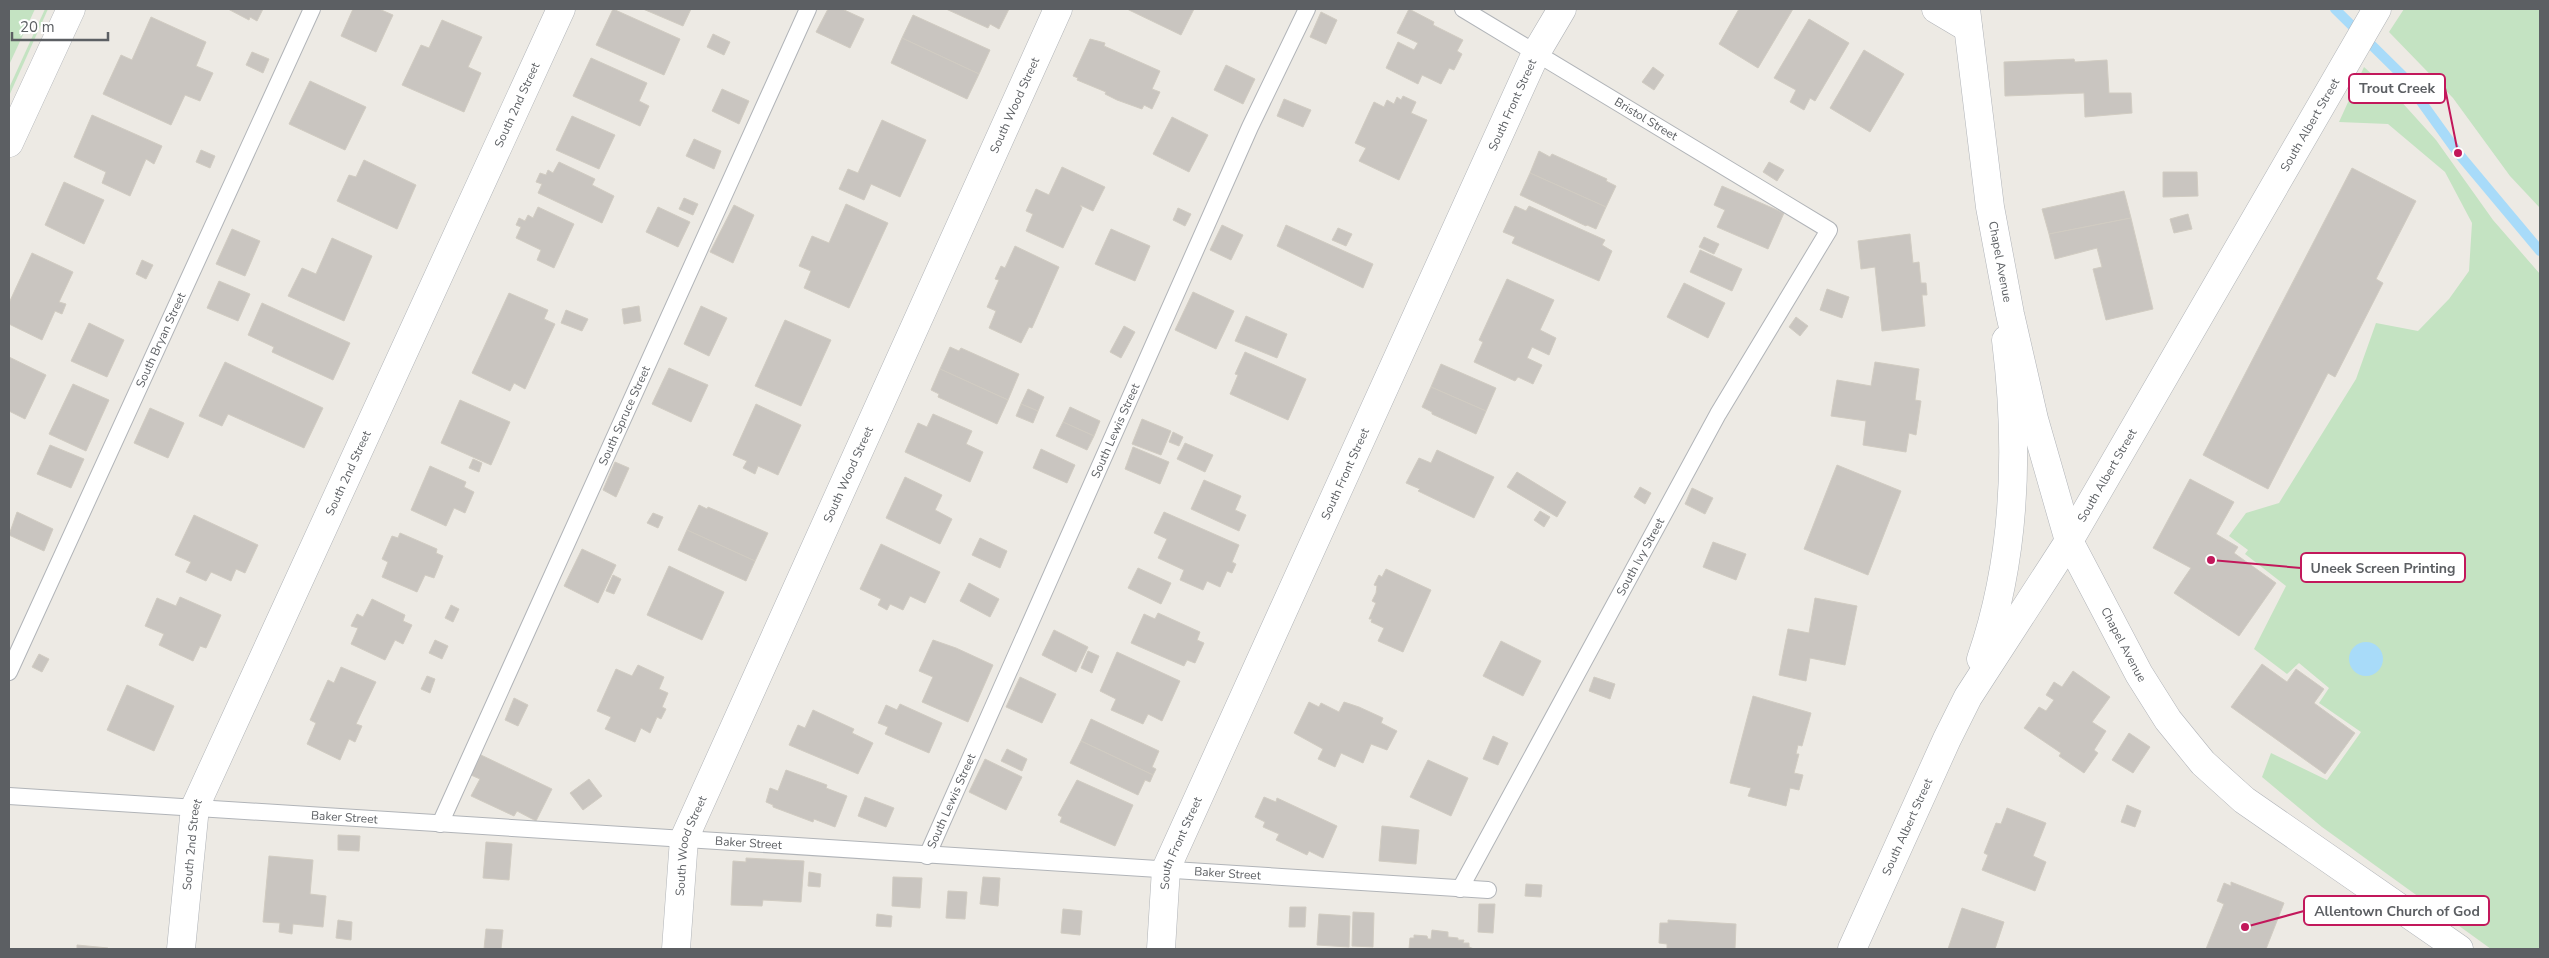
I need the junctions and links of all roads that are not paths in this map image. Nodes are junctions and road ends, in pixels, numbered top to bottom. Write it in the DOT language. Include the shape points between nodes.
graph roads {
  1 [pos="71,9"];
  2 [pos="312,9"];
  3 [pos="561,9"];
  4 [pos="808,9"];
  5 [pos="1058,9"];
  6 [pos="1307,9"];
  7 [pos="1463,9"];
  8 [pos="1562,9"];
  9 [pos="1936,9"];
  10 [pos="2376,11"];
  11 [pos="1967,18"];
  12 [pos="1536,53"];
  13 [pos="9,143"];
  14 [pos="1990,207"];
  15 [pos="1829,230"];
  16 [pos="2070,541"];
  17 [pos="9,672"];
  18 [pos="1968,697"];
  19 [pos="9,796"];
  20 [pos="195,806"];
  21 [pos="440,824"];
  22 [pos="684,839"];
  23 [pos="927,856"];
  24 [pos="1166,868"];
  25 [pos="1460,889"];
  26 [pos="1488,890"];
  27 [pos="181,949"];
  28 [pos="676,949"];
  29 [pos="1161,949"];
  30 [pos="1852,949"];
  31 [pos="2459,949"];
  1 -- 13 [label="street"];
  2 -- 17 [label="lane, South Bryan Street"];
  3 -- 20 [label="street, South 2nd Street"];
  4 -- 21 [label="lane, South Spruce Street"];
  5 -- 22 [label="street, South Wood Street"];
  6 -- 23 [label="lane, South Lewis Street" via="1250,127"];
  7 -- 12 [label="lane, Bristol Street"];
  8 -- 12 [label="street, South Front Street"];
  9 -- 11 [label="street"];
  10 -- 16 [label="street, South Albert Street"];
  11 -- 14 [label="street, Chapel Avenue"];
  12 -- 15 [label="lane, Bristol Street"];
  12 -- 24 [label="street, South Front Street"];
  14 -- 16 [label="street, Chapel Avenue" via="2034,419"];
  14 -- 18 [label="street, Chapel Avenue" via="2010,370 2013,478 1999,594 1987,643"];
  15 -- 25 [label="lane, South Ivy Street" via="1718,414"];
  16 -- 18 [label="street, South Albert Street"];
  16 -- 31 [label="street, Chapel Avenue" via="2139,674 2168,720 2203,763 2244,800"];
  18 -- 30 [label="street, South Albert Street"];
  19 -- 20 [label="lane, Baker Street"];
  20 -- 21 [label="lane, Baker Street"];
  20 -- 27 [label="street, South 2nd Street"];
  21 -- 22 [label="lane, Baker Street"];
  22 -- 23 [label="lane, Baker Street"];
  22 -- 28 [label="street, South Wood Street"];
  23 -- 24 [label="lane, Baker Street"];
  24 -- 25 [label="lane, Baker Street"];
  24 -- 29 [label="street, South Front Street"];
  25 -- 26 [label="lane, Baker Street"];
}
